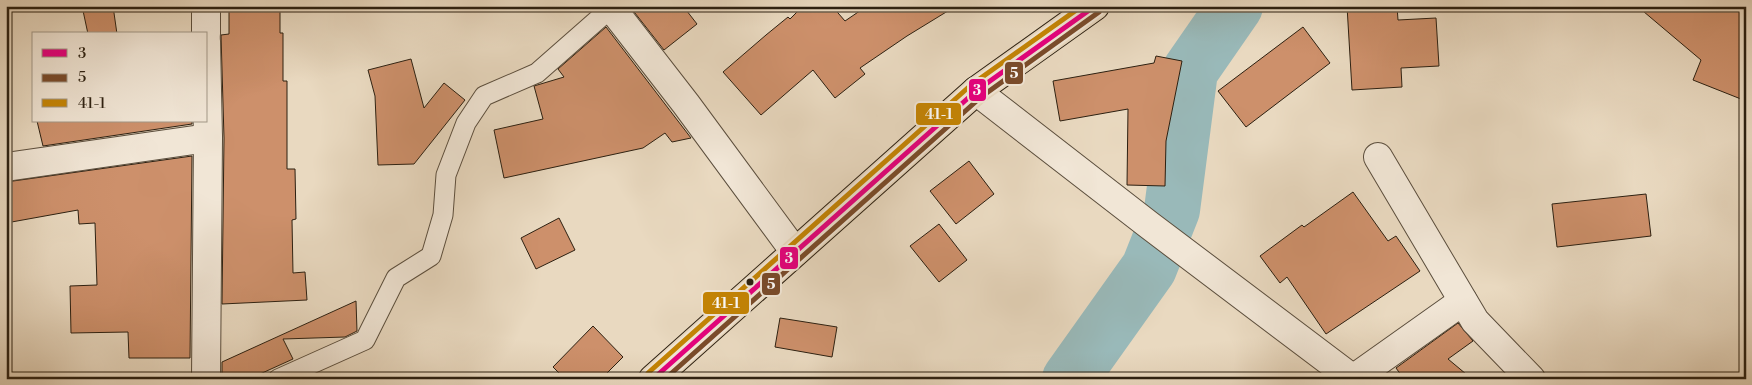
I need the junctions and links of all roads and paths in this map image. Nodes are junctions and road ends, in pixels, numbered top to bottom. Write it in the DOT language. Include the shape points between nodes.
graph roads {
  1 [pos="206,6"];
  2 [pos="1095,6"];
  3 [pos="610,7"];
  4 [pos="206,32"];
  5 [pos="976,91"];
  6 [pos="208,122"];
  7 [pos="208,138"];
  8 [pos="1378,158"];
  9 [pos="6,168"];
  10 [pos="795,252"];
  11 [pos="1463,301"];
  12 [pos="206,379"];
  13 [pos="278,379"];
  14 [pos="652,379"];
  15 [pos="1353,379"];
  16 [pos="1531,379"];
  1 -- 4 [label="street"];
  2 -- 5 [label="main road"];
  3 -- 10 [label="street"];
  3 -- 13 [label="lane" via="537,73 484,96 466,123 446,175 443,215 431,256 396,278 365,340"];
  5 -- 10 [label="main road"];
  5 -- 15 [label="street"];
  6 -- 7 [label="street"];
  7 -- 9 [label="street"];
  7 -- 12 [label="street"];
  8 -- 11 [label="street"];
  10 -- 14 [label="main road"];
  11 -- 15 [label="street"];
  11 -- 16 [label="street" via="1475,321"];
}
